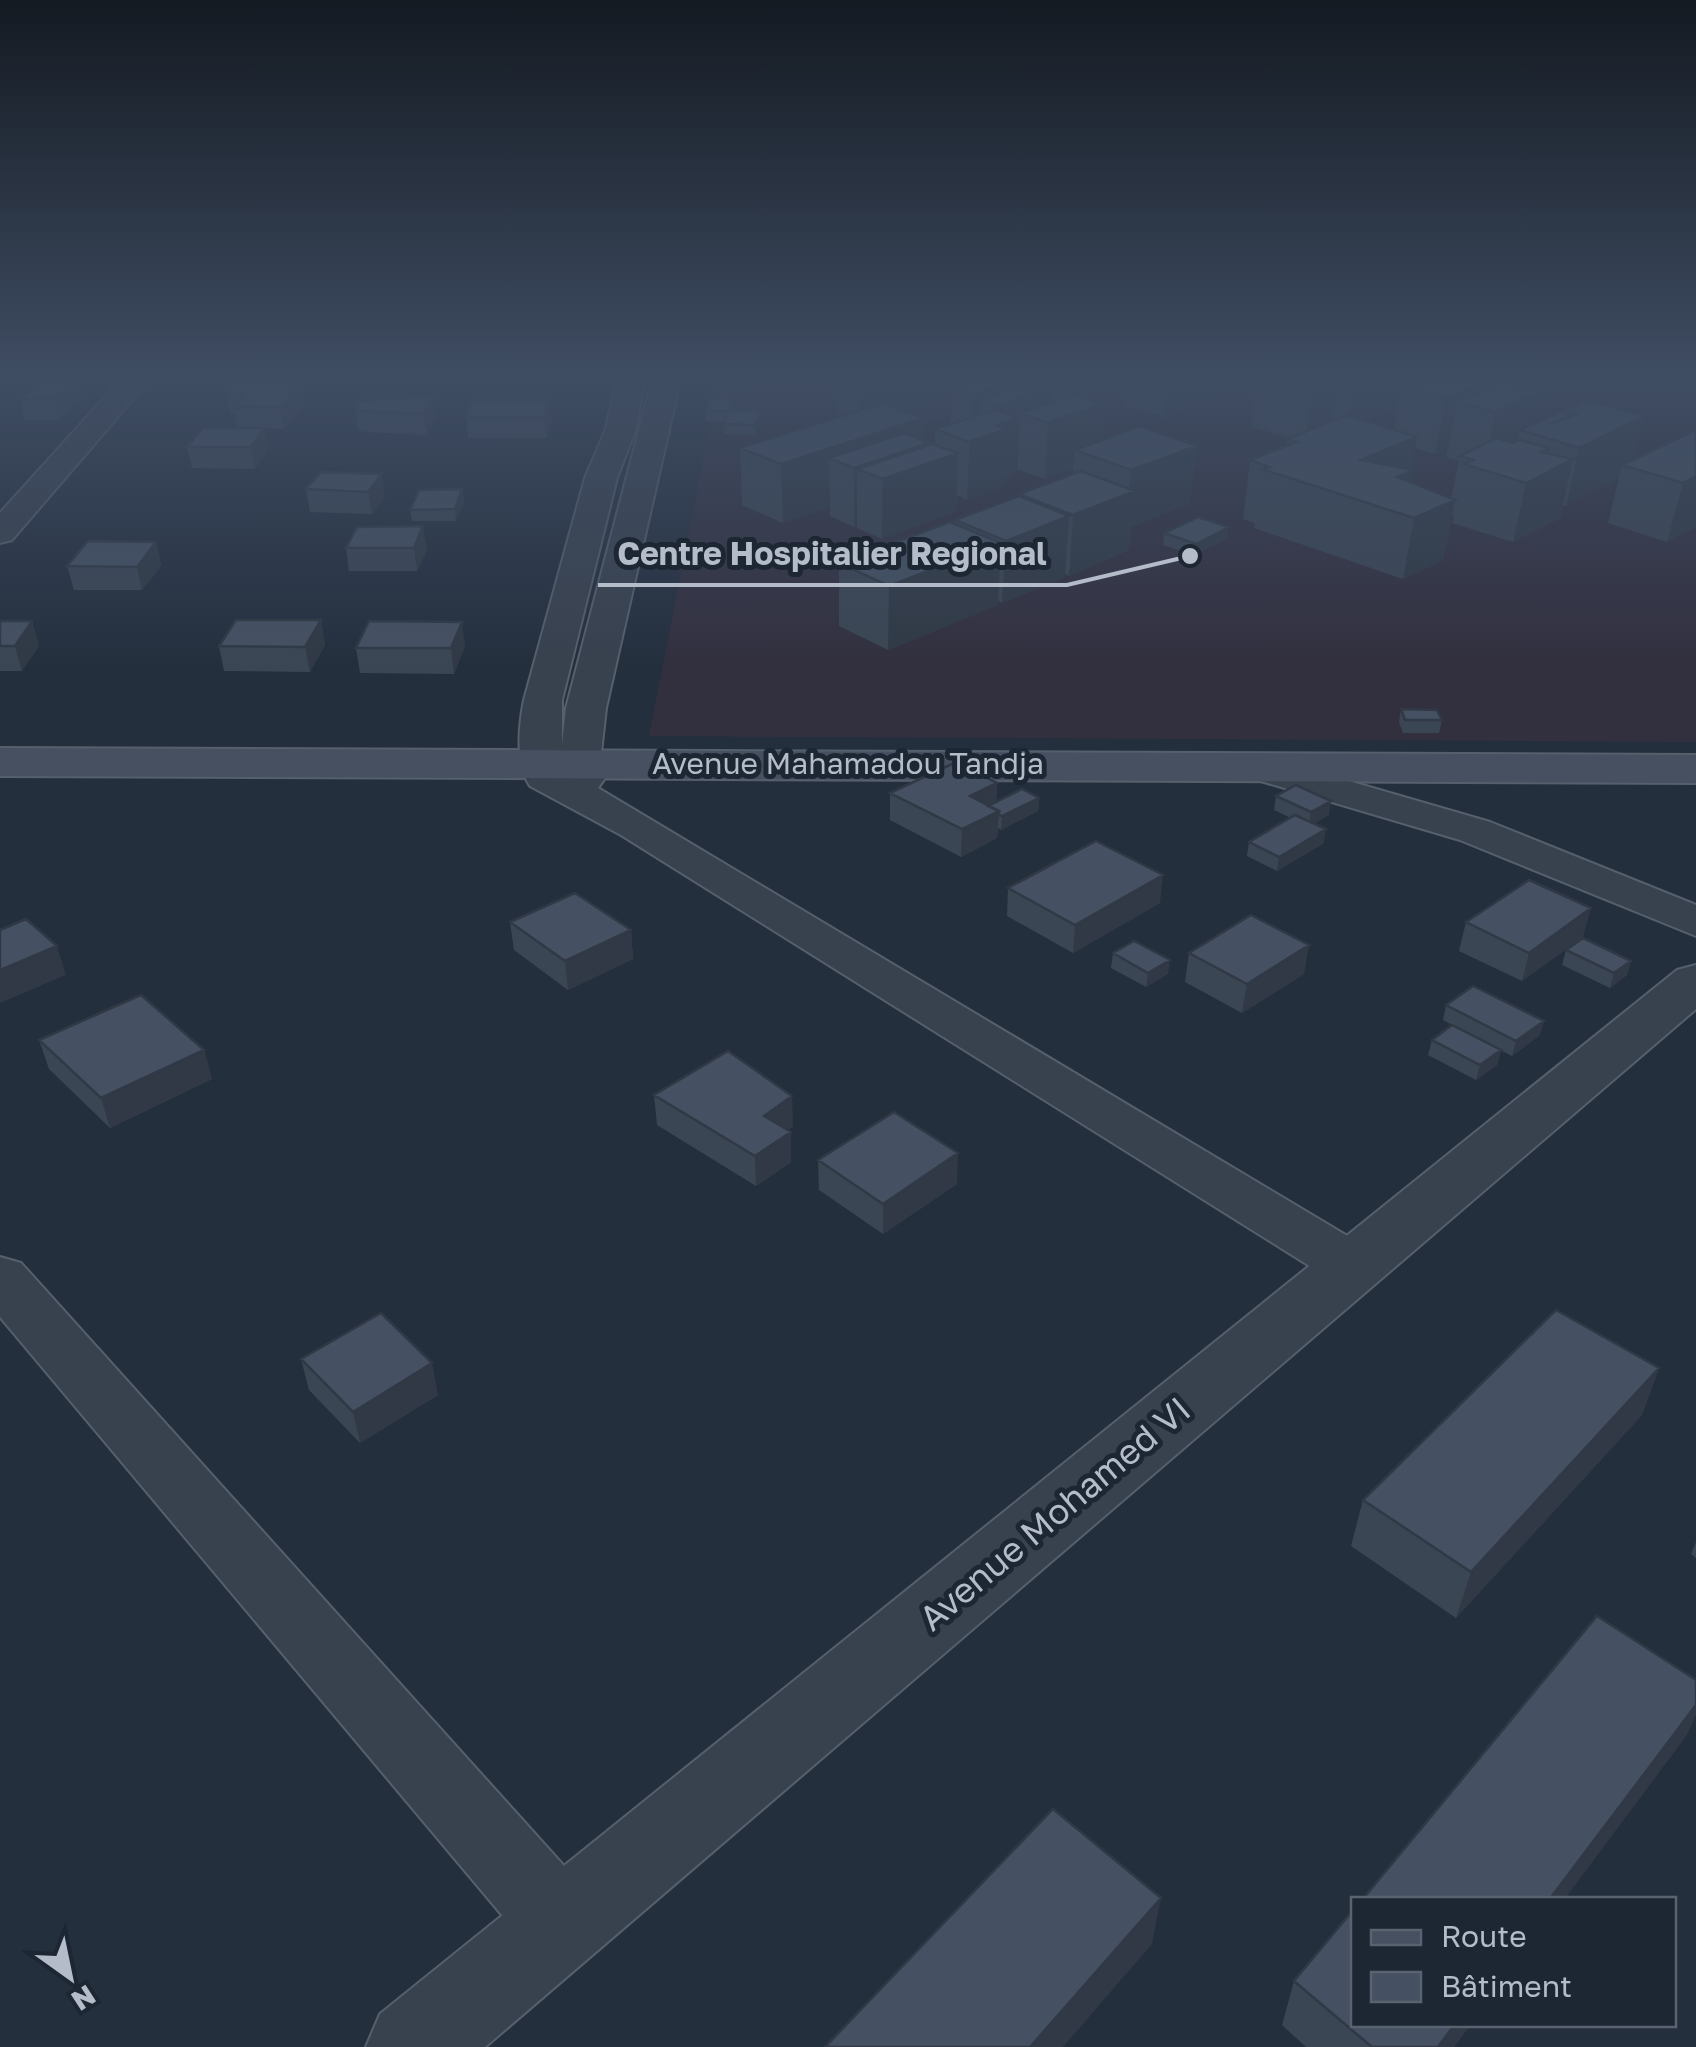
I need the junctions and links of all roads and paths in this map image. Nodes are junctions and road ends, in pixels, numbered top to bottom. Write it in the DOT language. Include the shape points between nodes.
graph roads {
  1 [pos="53,473"];
  2 [pos="603,473"];
  3 [pos="645,473"];
  4 [pos="0,533"];
  5 [pos="570,595"];
  6 [pos="616,597"];
  7 [pos="0,762"];
  8 [pos="1259,767"];
  9 [pos="1696,769"];
  10 [pos="564,772"];
  11 [pos="1696,922"];
  12 [pos="1696,981"];
  13 [pos="1353,1266"];
  14 [pos="0,1278"];
  15 [pos="562,1924"];
  16 [pos="413,2047"];
  1 -- 4 [label="street"];
  2 -- 5 [label="street"];
  3 -- 6 [label="street"];
  5 -- 6 [label="street"];
  5 -- 10 [label="street" via="539,723"];
  6 -- 10 [label="street"];
  7 -- 10 [label="main road, Avenue Mahamadou Tandja"];
  8 -- 9 [label="main road, Avenue Mahamadou Tandja"];
  8 -- 10 [label="main road, Avenue Mahamadou Tandja"];
  8 -- 11 [label="street" via="1475,832"];
  10 -- 13 [label="street" via="636,826"];
  12 -- 13 [label="street, Avenue Mohamed VI"];
  13 -- 15 [label="street, Avenue Mohamed VI"];
  14 -- 15 [label="street"];
  15 -- 16 [label="street, Avenue Mohamed VI"];
}
